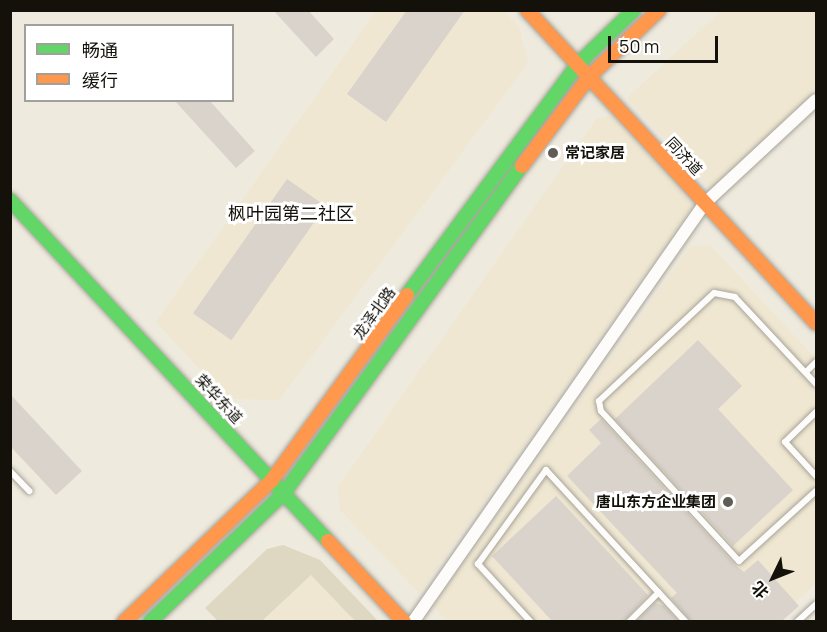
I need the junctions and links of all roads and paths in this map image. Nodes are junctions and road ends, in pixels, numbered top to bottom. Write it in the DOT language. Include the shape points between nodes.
graph roads {
  1 [pos="527,10"];
  2 [pos="634,10"];
  3 [pos="659,10"];
  4 [pos="578,64"];
  5 [pos="589,77"];
  6 [pos="816,100"];
  7 [pos="10,200"];
  8 [pos="705,203"];
  9 [pos="816,323"];
  10 [pos="816,362"];
  11 [pos="806,372"];
  12 [pos="816,384"];
  13 [pos="816,412"];
  14 [pos="10,471"];
  15 [pos="816,476"];
  16 [pos="272,480"];
  17 [pos="29,491"];
  18 [pos="816,491"];
  19 [pos="284,493"];
  20 [pos="659,592"];
  21 [pos="816,604"];
  22 [pos="124,621"];
  23 [pos="150,621"];
  24 [pos="404,621"];
  25 [pos="413,621"];
  26 [pos="531,621"];
  27 [pos="629,621"];
  28 [pos="687,621"];
  29 [pos="797,621"];
  1 -- 4 [label="main road, 同济道"];
  2 -- 4 [label="main road, 龙泽北路"];
  3 -- 5 [label="main road"];
  4 -- 5 [label="main road, 同济道"];
  4 -- 16 [label="main road, 龙泽北路"];
  5 -- 8 [label="main road, 同济道"];
  5 -- 19 [label="main road"];
  6 -- 8 [label="street"];
  7 -- 16 [label="main road, 荣华东道"];
  8 -- 9 [label="main road, 同济道"];
  8 -- 25 [label="street"];
  10 -- 11 [label="lane"];
  11 -- 12 [label="lane"];
  11 -- 18 [label="lane" via="735,297 714,293 599,401 601,411 739,561"];
  13 -- 15 [label="lane" via="785,442"];
  14 -- 17 [label="lane"];
  16 -- 19 [label="main road, 荣华东道"];
  16 -- 22 [label="main road, 龙泽北路"];
  19 -- 23 [label="main road"];
  19 -- 24 [label="main road, 荣华东道"];
  20 -- 26 [label="lane" via="546,471 478,564"];
  20 -- 27 [label="lane"];
  20 -- 28 [label="lane"];
  21 -- 29 [label="lane"];
}
